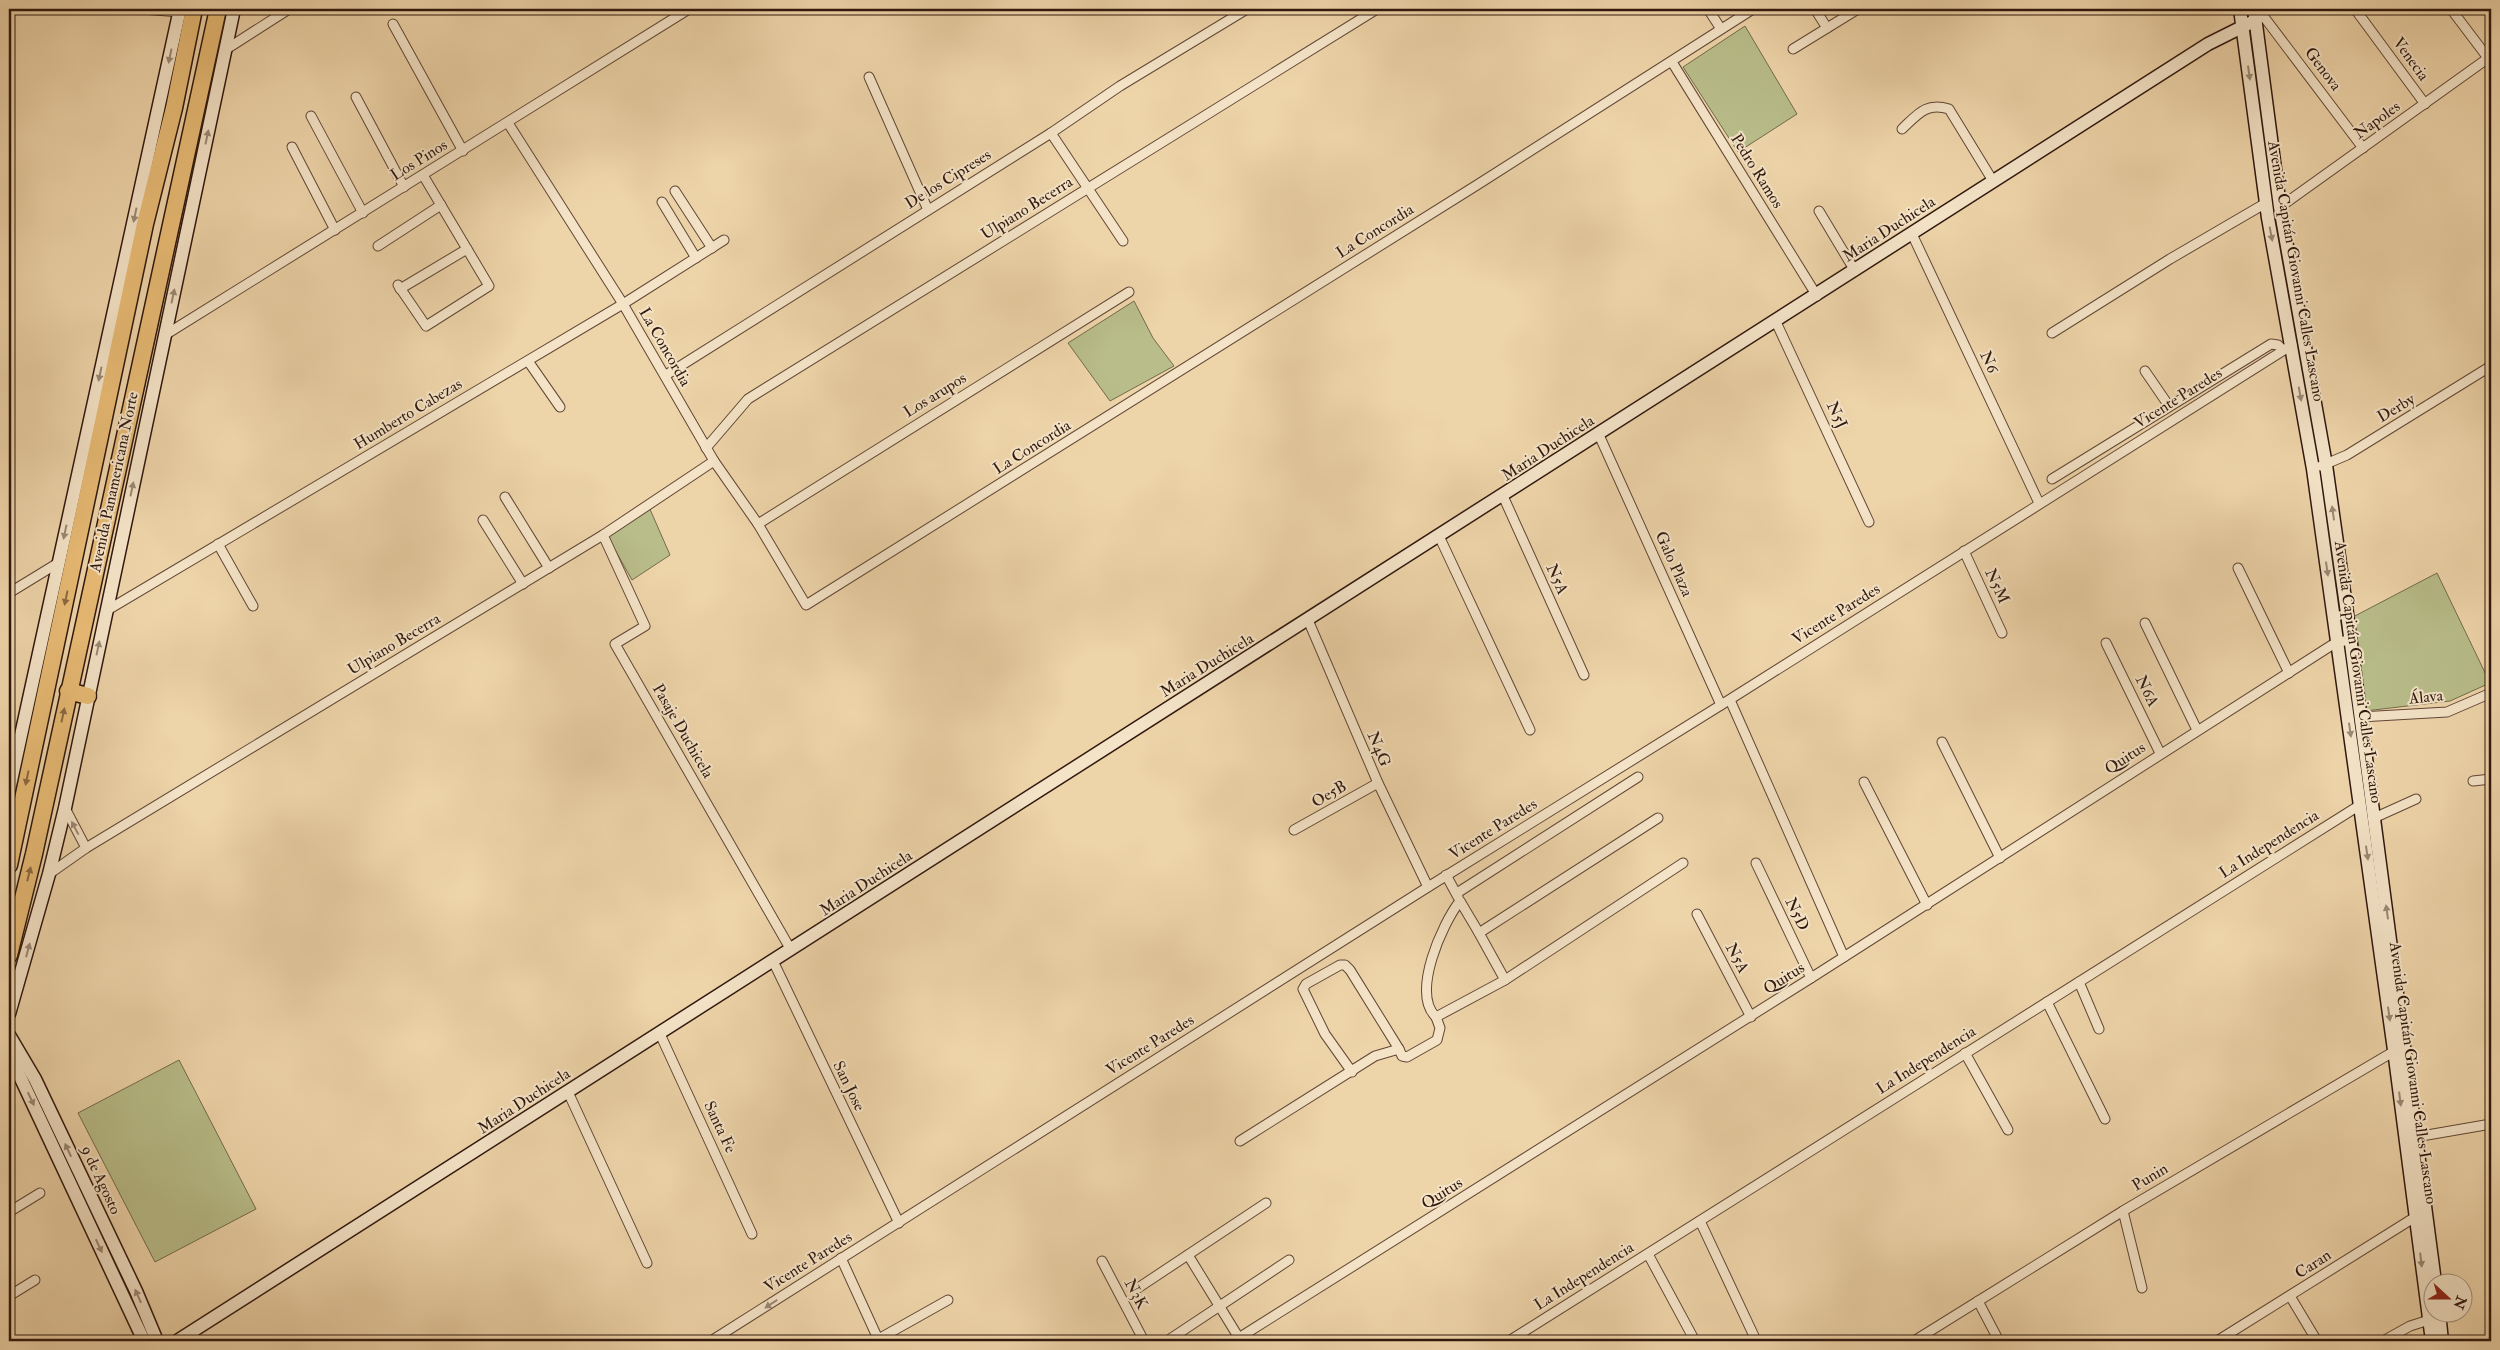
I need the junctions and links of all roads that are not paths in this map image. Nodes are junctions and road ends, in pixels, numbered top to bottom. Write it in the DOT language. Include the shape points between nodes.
graph roads {
  1 [pos="142,9"];
  2 [pos="218,9"];
  3 [pos="234,9"];
  4 [pos="289,9"];
  5 [pos="689,9"];
  6 [pos="1247,9"];
  7 [pos="1377,9"];
  8 [pos="1708,9"];
  9 [pos="1753,9"];
  10 [pos="1815,9"];
  11 [pos="1858,9"];
  12 [pos="2240,9"];
  13 [pos="2355,9"];
  14 [pos="2451,9"];
  15 [pos="185,10"];
  16 [pos="2256,12"];
  17 [pos="393,24"];
  18 [pos="2242,25"];
  19 [pos="1827,28"];
  20 [pos="1721,29"];
  21 [pos="1793,49"];
  22 [pos="225,50"];
  23 [pos="185,55"];
  24 [pos="2490,57"];
  25 [pos="1672,62"];
  26 [pos="869,77"];
  27 [pos="200,88"];
  28 [pos="356,97"];
  29 [pos="2425,104"];
  30 [pos="174,108"];
  31 [pos="311,116"];
  32 [pos="508,123"];
  33 [pos="1902,129"];
  34 [pos="1051,133"];
  35 [pos="292,147"];
  36 [pos="188,148"];
  37 [pos="2363,148"];
  38 [pos="463,150"];
  39 [pos="423,175"];
  40 [pos="1993,182"];
  41 [pos="404,187"];
  42 [pos="1087,188"];
  43 [pos="676,191"];
  44 [pos="662,202"];
  45 [pos="2266,203"];
  46 [pos="441,205"];
  47 [pos="2280,208"];
  48 [pos="928,210"];
  49 [pos="1819,211"];
  50 [pos="362,213"];
  51 [pos="335,230"];
  52 [pos="1912,234"];
  53 [pos="724,240"];
  54 [pos="1123,241"];
  55 [pos="378,246"];
  56 [pos="467,248"];
  57 [pos="712,248"];
  58 [pos="696,258"];
  59 [pos="1855,271"];
  60 [pos="1129,292"];
  61 [pos="1816,296"];
  62 [pos="623,304"];
  63 [pos="1776,322"];
  64 [pos="2052,333"];
  65 [pos="165,335"];
  66 [pos="2287,348"];
  67 [pos="528,360"];
  68 [pos="2491,366"];
  69 [pos="2144,371"];
  70 [pos="666,375"];
  71 [pos="2169,406"];
  72 [pos="560,407"];
  73 [pos="1599,435"];
  74 [pos="706,448"];
  75 [pos="714,461"];
  76 [pos="2320,467"];
  77 [pos="2052,478"];
  78 [pos="1503,496"];
  79 [pos="505,497"];
  80 [pos="2039,503"];
  81 [pos="483,520"];
  82 [pos="1869,522"];
  83 [pos="758,524"];
  84 [pos="603,536"];
  85 [pos="1440,536"];
  86 [pos="218,544"];
  87 [pos="1964,551"];
  88 [pos="58,563"];
  89 [pos="549,568"];
  90 [pos="2238,568"];
  91 [pos="523,584"];
  92 [pos="9,593"];
  93 [pos="252,606"];
  94 [pos="106,611"];
  95 [pos="1308,620"];
  96 [pos="2145,623"];
  97 [pos="2002,634"];
  98 [pos="2344,641"];
  99 [pos="2106,643"];
  100 [pos="49,644"];
  101 [pos="2289,673"];
  102 [pos="1584,675"];
  103 [pos="68,691"];
  104 [pos="2491,693"];
  105 [pos="88,696"];
  106 [pos="1730,700"];
  107 [pos="1721,705"];
  108 [pos="2360,717"];
  109 [pos="1530,730"];
  110 [pos="2197,730"];
  111 [pos="1942,742"];
  112 [pos="2160,753"];
  113 [pos="1638,776"];
  114 [pos="2491,779"];
  115 [pos="2473,781"];
  116 [pos="1864,782"];
  117 [pos="1378,783"];
  118 [pos="9,790"];
  119 [pos="2416,799"];
  120 [pos="2360,805"];
  121 [pos="64,808"];
  122 [pos="1658,818"];
  123 [pos="2374,818"];
  124 [pos="1294,830"];
  125 [pos="86,848"];
  126 [pos="2000,858"];
  127 [pos="1683,863"];
  128 [pos="1756,863"];
  129 [pos="9,865"];
  130 [pos="49,874"];
  131 [pos="1446,875"];
  132 [pos="1428,887"];
  133 [pos="1458,897"];
  134 [pos="1927,905"];
  135 [pos="1697,914"];
  136 [pos="1479,934"];
  137 [pos="791,950"];
  138 [pos="9,956"];
  139 [pos="1844,957"];
  140 [pos="773,961"];
  141 [pos="1811,978"];
  142 [pos="1505,980"];
  143 [pos="2079,982"];
  144 [pos="2047,1002"];
  145 [pos="9,1014"];
  146 [pos="1436,1017"];
  147 [pos="1751,1017"];
  148 [pos="2099,1030"];
  149 [pos="660,1034"];
  150 [pos="9,1035"];
  151 [pos="1399,1049"];
  152 [pos="2400,1049"];
  153 [pos="12,1051"];
  154 [pos="1966,1053"];
  155 [pos="1352,1072"];
  156 [pos="568,1092"];
  157 [pos="2105,1119"];
  158 [pos="2491,1124"];
  159 [pos="2008,1130"];
  160 [pos="2410,1138"];
  161 [pos="1240,1141"];
  162 [pos="40,1193"];
  163 [pos="1266,1203"];
  164 [pos="2123,1211"];
  165 [pos="9,1212"];
  166 [pos="2420,1214"];
  167 [pos="1700,1221"];
  168 [pos="898,1223"];
  169 [pos="752,1234"];
  170 [pos="1648,1254"];
  171 [pos="1188,1255"];
  172 [pos="841,1258"];
  173 [pos="1290,1260"];
  174 [pos="1102,1261"];
  175 [pos="647,1263"];
  176 [pos="2428,1272"];
  177 [pos="2433,1272"];
  178 [pos="35,1280"];
  179 [pos="1138,1288"];
  180 [pos="2142,1288"];
  181 [pos="9,1296"];
  182 [pos="2290,1296"];
  183 [pos="948,1300"];
  184 [pos="1978,1302"];
  185 [pos="1220,1307"];
  186 [pos="2422,1321"];
  187 [pos="2434,1322"];
  188 [pos="2436,1322"];
  189 [pos="1754,1336"];
  190 [pos="1237,1340"];
  191 [pos="144,1341"];
  192 [pos="157,1341"];
  193 [pos="177,1341"];
  194 [pos="711,1341"];
  195 [pos="878,1341"];
  196 [pos="1144,1341"];
  197 [pos="1167,1341"];
  198 [pos="1509,1341"];
  199 [pos="1695,1341"];
  200 [pos="1914,1341"];
  201 [pos="1999,1341"];
  202 [pos="2217,1341"];
  203 [pos="2317,1341"];
  204 [pos="2383,1341"];
  205 [pos="2432,1341"];
  206 [pos="2442,1341"];
  1 -- 15 [label="street"];
  2 -- 27 [label="highway, Avenida Panamericana Norte"];
  3 -- 22 [label="main road, Avenida Panamericana Norte"];
  4 -- 22 [label="street"];
  5 -- 32 [label="street, Los Pinos"];
  6 -- 34 [label="street, De los Cipreses" via="1120,86"];
  7 -- 42 [label="street, Ulpiano Becerra"];
  8 -- 20 [label="street"];
  9 -- 20 [label="street, La Concordia"];
  10 -- 19 [label="street"];
  11 -- 19 [label="street"];
  12 -- 18 [label="main road, Avenida Capitán Giovanni Calles Lascano"];
  13 -- 29 [label="street, Venecia"];
  14 -- 24 [label="street"];
  15 -- 23 [label="highway, Avenida Panamericana Norte"];
  15 -- 88 [label="main road, Avenida Panamericana Norte, one-way"];
  16 -- 18 [label="main road, Maria Duchicela"];
  16 -- 37 [label="street, Genova"];
  16 -- 47 [label="main road, Avenida Capitán Giovanni Calles Lascano"];
  17 -- 38 [label="street"];
  18 -- 40 [label="main road, Maria Duchicela"];
  18 -- 45 [label="main road, Avenida Capitán Giovanni Calles Lascano, one-way"];
  19 -- 21 [label="street"];
  20 -- 25 [label="street, La Concordia"];
  65 -- 22 [label="main road, Avenida Panamericana Norte, one-way"];
  23 -- 27 [label="highway" via="183,90 193,96"];
  23 -- 30 [label="highway, Avenida Panamericana Norte"];
  24 -- 29 [label="street, Napoles"];
  25 -- 61 [label="street, Pedro Ramos"];
  25 -- 83 [label="street, La Concordia" via="806,605"];
  26 -- 48 [label="street"];
  27 -- 36 [label="highway, Avenida Panamericana Norte"];
  28 -- 41 [label="street"];
  29 -- 37 [label="street, Napoles"];
  30 -- 36 [label="highway" via="185,100 192,107"];
  30 -- 100 [label="highway, Avenida Panamericana Norte, one-way"];
  31 -- 50 [label="street"];
  32 -- 38 [label="street, Los Pinos"];
  32 -- 62 [label="street, La Concordia"];
  33 -- 40 [label="street" via="1924,109 1938,106 1949,109"];
  34 -- 42 [label="street"];
  34 -- 48 [label="street, De los Cipreses"];
  35 -- 51 [label="street"];
  36 -- 103 [label="highway, Avenida Panamericana Norte"];
  37 -- 47 [label="street, Napoles"];
  38 -- 39 [label="street, Los Pinos"];
  39 -- 41 [label="street, Los Pinos"];
  39 -- 46 [label="street"];
  40 -- 52 [label="main road, Maria Duchicela"];
  41 -- 50 [label="street, Los Pinos"];
  42 -- 54 [label="street"];
  42 -- 74 [label="street, Ulpiano Becerra" via="748,399"];
  43 -- 57 [label="street"];
  44 -- 58 [label="street"];
  45 -- 64 [label="street"];
  45 -- 66 [label="main road, Avenida Capitán Giovanni Calles Lascano, one-way"];
  46 -- 55 [label="street"];
  46 -- 56 [label="street"];
  47 -- 76 [label="main road, Avenida Capitán Giovanni Calles Lascano"];
  48 -- 70 [label="street, De los Cipreses"];
  49 -- 59 [label="street"];
  50 -- 51 [label="street, Los Pinos"];
  51 -- 65 [label="street, Los Pinos"];
  52 -- 59 [label="main road, Maria Duchicela"];
  52 -- 80 [label="street, N6"];
  53 -- 57 [label="street, Humberto Cabezas"];
  56 -- 56 [label="street" via="399,287 426,326 489,286"];
  57 -- 58 [label="street, Humberto Cabezas"];
  58 -- 62 [label="street, Humberto Cabezas"];
  59 -- 61 [label="main road, Maria Duchicela"];
  60 -- 83 [label="street, Los arupos"];
  61 -- 63 [label="main road, Maria Duchicela"];
  62 -- 67 [label="street, Humberto Cabezas"];
  62 -- 70 [label="street, La Concordia"];
  63 -- 73 [label="main road, Maria Duchicela"];
  63 -- 82 [label="street, N5J"];
  94 -- 65 [label="main road, Avenida Panamericana Norte, one-way"];
  66 -- 71 [label="street" via="2271,344"];
  66 -- 76 [label="main road, Avenida Capitán Giovanni Calles Lascano, one-way"];
  66 -- 80 [label="street, Vicente Paredes"];
  67 -- 72 [label="street"];
  67 -- 86 [label="street, Humberto Cabezas"];
  68 -- 76 [label="street, Derby" via="2401,423"];
  69 -- 71 [label="street"];
  70 -- 74 [label="street, La Concordia"];
  71 -- 77 [label="street"];
  73 -- 78 [label="main road, Maria Duchicela"];
  73 -- 107 [label="street, Galo Plaza"];
  74 -- 75 [label="street, La Concordia"];
  75 -- 83 [label="street, La Concordia"];
  75 -- 84 [label="street, Ulpiano Becerra"];
  76 -- 98 [label="main road, Avenida Capitán Giovanni Calles Lascano"];
  78 -- 85 [label="main road, Maria Duchicela"];
  78 -- 102 [label="street, N5A"];
  79 -- 89 [label="street"];
  80 -- 87 [label="street, Vicente Paredes"];
  81 -- 91 [label="street"];
  84 -- 89 [label="street, Ulpiano Becerra"];
  84 -- 137 [label="street, Pasaje Duchicela" via="645,626 615,644"];
  85 -- 95 [label="main road, Maria Duchicela"];
  85 -- 109 [label="street"];
  86 -- 93 [label="street"];
  86 -- 94 [label="street, Humberto Cabezas"];
  87 -- 97 [label="street, N5M"];
  87 -- 106 [label="street, Vicente Paredes"];
  88 -- 92 [label="street"];
  88 -- 100 [label="main road, Avenida Panamericana Norte"];
  89 -- 91 [label="street, Ulpiano Becerra"];
  90 -- 101 [label="street"];
  91 -- 125 [label="street, Ulpiano Becerra"];
  105 -- 94 [label="main road, Avenida Panamericana Norte, one-way"];
  95 -- 117 [label="street, N4G"];
  95 -- 137 [label="main road, Maria Duchicela"];
  96 -- 110 [label="street"];
  98 -- 101 [label="street, Quitus"];
  98 -- 108 [label="main road, Avenida Capitán Giovanni Calles Lascano"];
  98 -- 120 [label="main road, Avenida Capitán Giovanni Calles Lascano, one-way"];
  99 -- 112 [label="street, N6A"];
  100 -- 118 [label="main road, Avenida Panamericana Norte"];
  100 -- 129 [label="highway, Avenida Panamericana Norte, one-way"];
  101 -- 110 [label="street, Quitus"];
  103 -- 105 [label="highway"];
  138 -- 103 [label="highway, Avenida Panamericana Norte, one-way"];
  104 -- 108 [label="street, Álava" via="2447,712"];
  105 -- 121 [label="main road, Avenida Panamericana Norte"];
  106 -- 107 [label="street, Vicente Paredes"];
  106 -- 139 [label="street"];
  107 -- 131 [label="street, Vicente Paredes"];
  108 -- 123 [label="main road, Avenida Capitán Giovanni Calles Lascano"];
  110 -- 112 [label="street, Quitus"];
  111 -- 126 [label="street"];
  112 -- 126 [label="street, Quitus"];
  113 -- 133 [label="street"];
  114 -- 115 [label="street"];
  116 -- 134 [label="street"];
  117 -- 124 [label="street, Oe5B"];
  117 -- 132 [label="street, N4G"];
  119 -- 123 [label="street"];
  120 -- 143 [label="street, La Independencia"];
  120 -- 152 [label="main road, Avenida Capitán Giovanni Calles Lascano, one-way"];
  125 -- 121 [label="street, one-way"];
  121 -- 130 [label="main road, Avenida Panamericana Norte"];
  122 -- 136 [label="street"];
  152 -- 123 [label="main road, Avenida Capitán Giovanni Calles Lascano, one-way"];
  125 -- 130 [label="street, Ulpiano Becerra"];
  126 -- 134 [label="street, Quitus"];
  127 -- 142 [label="street"];
  128 -- 141 [label="street, N5D"];
  145 -- 130 [label="main road, Avenida Panamericana Norte, one-way"];
  131 -- 132 [label="street, Vicente Paredes"];
  131 -- 133 [label="street"];
  132 -- 168 [label="street, Vicente Paredes"];
  133 -- 136 [label="street"];
  133 -- 146 [label="street" via="1443,928 1427,977 1427,1004"];
  134 -- 139 [label="street, Quitus"];
  135 -- 147 [label="street, N5A"];
  136 -- 142 [label="street"];
  137 -- 140 [label="main road, Maria Duchicela"];
  139 -- 141 [label="street, Quitus"];
  140 -- 149 [label="main road, Maria Duchicela"];
  140 -- 168 [label="street, San Jose"];
  141 -- 147 [label="street, Quitus"];
  142 -- 146 [label="street"];
  143 -- 144 [label="street, La Independencia"];
  143 -- 148 [label="street"];
  144 -- 154 [label="street, La Independencia"];
  144 -- 157 [label="street"];
  146 -- 151 [label="street" via="1440,1028 1437,1040 1407,1057 1402,1056"];
  147 -- 190 [label="street, Quitus"];
  149 -- 156 [label="main road, Maria Duchicela"];
  149 -- 169 [label="street, Santa Fe"];
  150 -- 153 [label="main road, 9 de Agosto"];
  151 -- 155 [label="street" via="1375,1056"];
  151 -- 155 [label="street" via="1350,970 1340,965 1306,984 1304,989 1325,1034"];
  152 -- 160 [label="main road, Avenida Capitán Giovanni Calles Lascano"];
  152 -- 164 [label="street, Punin"];
  153 -- 191 [label="main road, 9 de Agosto, one-way"];
  192 -- 153 [label="main road, 9 de Agosto, one-way" via="39,1088"];
  154 -- 159 [label="street"];
  154 -- 167 [label="street, La Independencia"];
  155 -- 161 [label="street"];
  156 -- 175 [label="street"];
  156 -- 193 [label="main road, Maria Duchicela"];
  158 -- 160 [label="street"];
  160 -- 166 [label="main road, Avenida Capitán Giovanni Calles Lascano"];
  162 -- 165 [label="street"];
  163 -- 171 [label="street"];
  164 -- 180 [label="street"];
  164 -- 184 [label="street, Punin"];
  166 -- 176 [label="main road, Avenida Capitán Giovanni Calles Lascano, one-way"];
  166 -- 177 [label="main road, Avenida Capitán Giovanni Calles Lascano"];
  166 -- 182 [label="street, Caran"];
  167 -- 170 [label="street, La Independencia"];
  167 -- 189 [label="street"];
  168 -- 172 [label="street, Vicente Paredes"];
  170 -- 198 [label="street, La Independencia"];
  170 -- 199 [label="street"];
  171 -- 179 [label="street"];
  171 -- 185 [label="street"];
  172 -- 194 [label="street, Vicente Paredes, one-way"];
  172 -- 195 [label="street"];
  173 -- 185 [label="street"];
  174 -- 196 [label="street, N3K"];
  178 -- 181 [label="street"];
  182 -- 202 [label="street, Caran"];
  182 -- 203 [label="street"];
  183 -- 195 [label="street"];
  184 -- 200 [label="street, Punin"];
  184 -- 201 [label="street"];
  185 -- 190 [label="street"];
  185 -- 197 [label="street"];
  186 -- 204 [label="street"];
  187 -- 205 [label="main road, Avenida Capitán Giovanni Calles Lascano"];
  188 -- 206 [label="main road, Avenida Capitán Giovanni Calles Lascano"];
}
